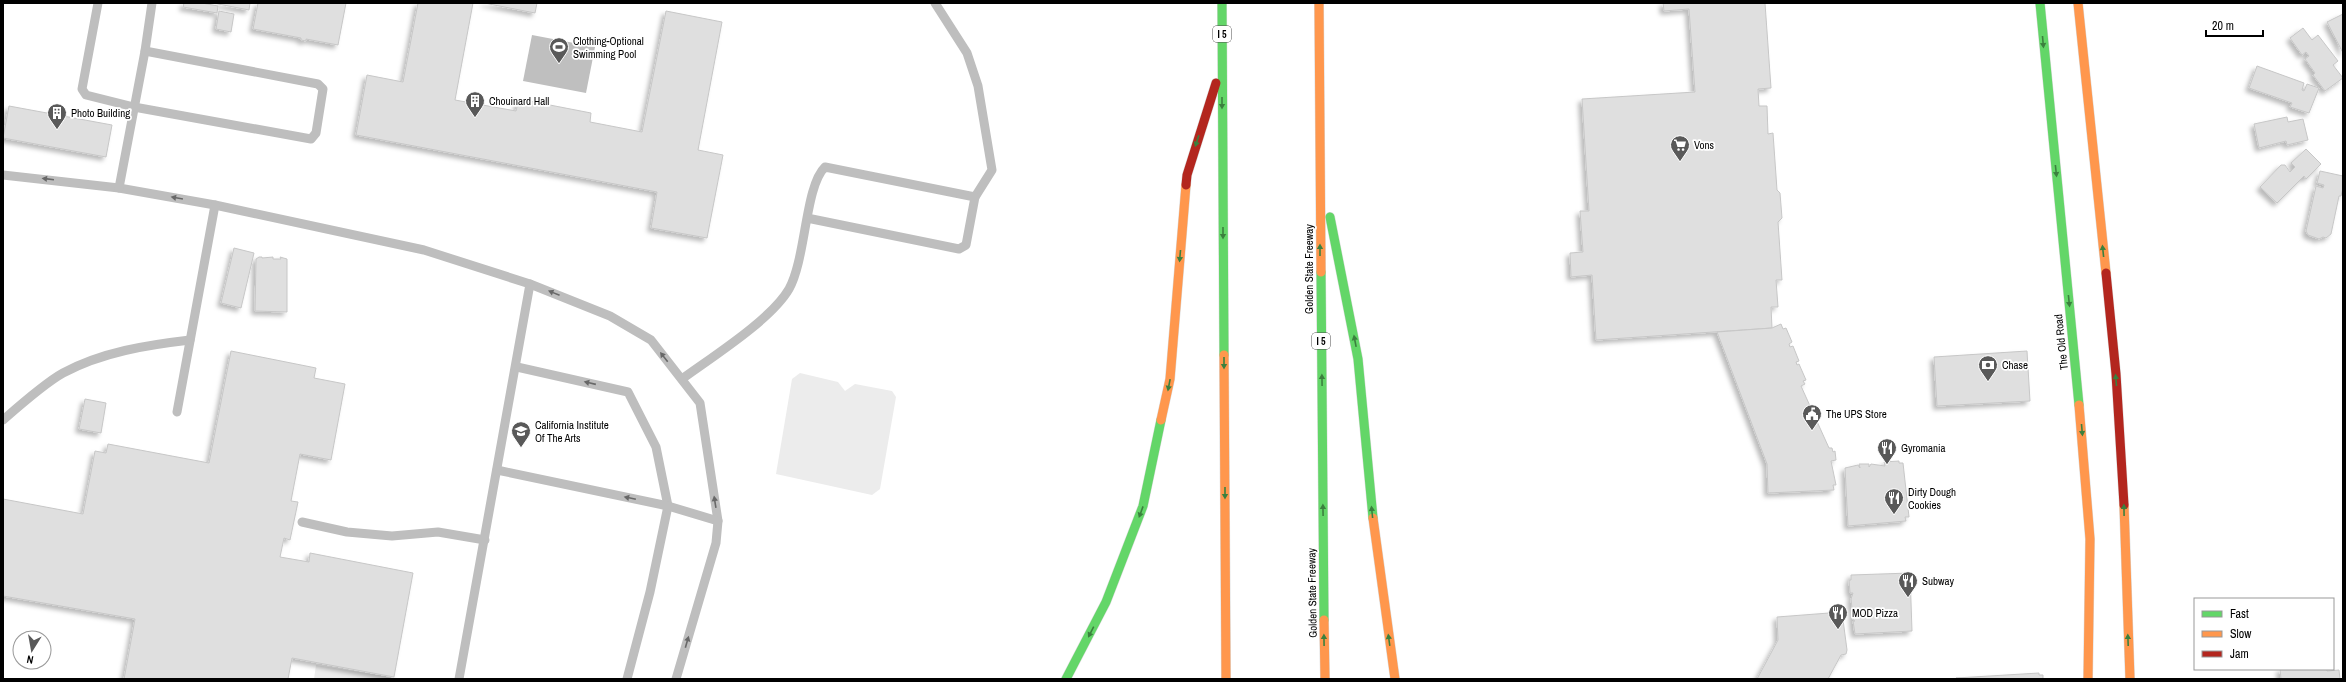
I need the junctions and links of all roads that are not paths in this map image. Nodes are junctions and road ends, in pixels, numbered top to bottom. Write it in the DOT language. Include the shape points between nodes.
graph roads {
  1 [pos="98,3"];
  2 [pos="152,3"];
  3 [pos="935,3"];
  4 [pos="1222,3"];
  5 [pos="1319,3"];
  6 [pos="2040,3"];
  7 [pos="2078,3"];
  8 [pos="145,51"];
  9 [pos="1222,64"];
  10 [pos="134,108"];
  11 [pos="1320,168"];
  12 [pos="3,175"];
  13 [pos="119,188"];
  14 [pos="975,197"];
  15 [pos="215,205"];
  16 [pos="807,218"];
  17 [pos="530,284"];
  18 [pos="190,340"];
  19 [pos="516,367"];
  20 [pos="682,379"];
  21 [pos="177,412"];
  22 [pos="3,420"];
  23 [pos="497,470"];
  24 [pos="668,506"];
  25 [pos="718,521"];
  26 [pos="302,522"];
  27 [pos="485,540"];
  28 [pos="459,679"];
  29 [pos="627,679"];
  30 [pos="676,679"];
  31 [pos="1066,679"];
  32 [pos="1226,679"];
  33 [pos="1325,679"];
  34 [pos="1395,679"];
  35 [pos="2088,679"];
  36 [pos="2130,679"];
  1 -- 10 [label="lane" via="82,89 86,95"];
  2 -- 8 [label="lane"];
  3 -- 14 [label="lane" via="966,53 978,86 992,170"];
  4 -- 9 [label="main road, I 5"];
  5 -- 11 [label="main road, Golden State Freeway / I 5"];
  6 -- 35 [label="main road, The Old Road, one-way" via="2082,431 2090,539"];
  36 -- 7 [label="main road, one-way" via="2121,437"];
  8 -- 10 [label="lane"];
  8 -- 10 [label="lane" via="318,84 323,89 316,133 311,139"];
  9 -- 31 [label="main road, one-way" via="1187,175 1170,380 1143,506 1106,602"];
  9 -- 32 [label="main road, I 5, one-way"];
  10 -- 13 [label="lane"];
  33 -- 11 [label="main road, Golden State Freeway / I 5, one-way"];
  34 -- 11 [label="main road, one-way" via="1375,534 1358,359"];
  13 -- 12 [label="lane, one-way"];
  15 -- 13 [label="lane, one-way"];
  14 -- 16 [label="lane" via="825,167 819,173"];
  14 -- 16 [label="lane" via="966,245 959,249"];
  15 -- 17 [label="lane" via="424,250"];
  15 -- 18 [label="lane"];
  16 -- 20 [label="lane" via="799,265 789,289 770,313"];
  17 -- 19 [label="lane"];
  20 -- 17 [label="lane, one-way" via="651,340 610,316"];
  18 -- 21 [label="lane"];
  18 -- 22 [label="lane" via="111,353 63,373"];
  19 -- 23 [label="lane"];
  24 -- 19 [label="lane, one-way" via="656,447 628,392"];
  25 -- 20 [label="lane, one-way" via="700,403"];
  24 -- 23 [label="lane, one-way"];
  23 -- 27 [label="lane"];
  24 -- 25 [label="lane"];
  24 -- 29 [label="lane" via="650,592"];
  30 -- 25 [label="lane, one-way" via="716,543"];
  26 -- 27 [label="lane" via="347,532 392,536 438,532"];
  27 -- 28 [label="lane"];
}
